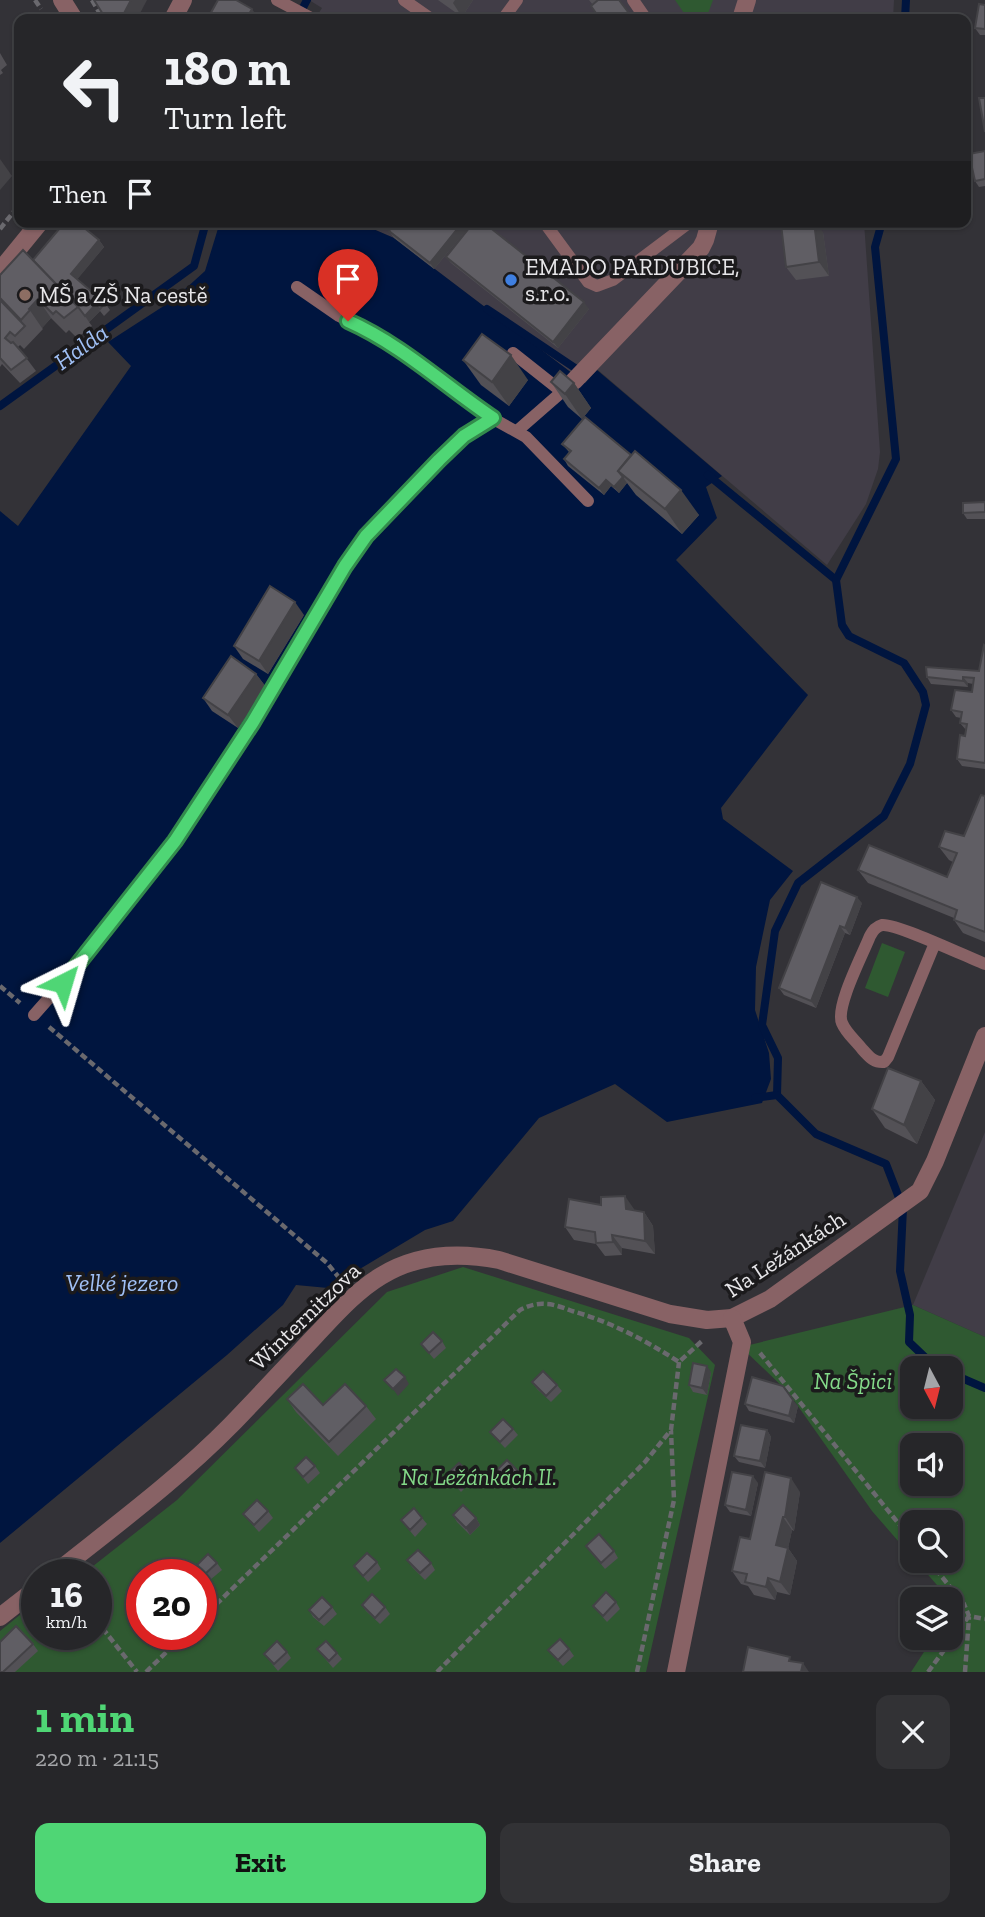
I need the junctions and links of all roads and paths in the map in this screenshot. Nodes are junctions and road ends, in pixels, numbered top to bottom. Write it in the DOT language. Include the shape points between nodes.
graph roads {
  1 [pos="404,0"];
  2 [pos="283,3"];
  3 [pos="304,14"];
  4 [pos="423,14"];
  5 [pos="14,211"];
  6 [pos="35,228"];
  7 [pos="548,228"];
  8 [pos="682,228"];
  9 [pos="708,228"];
  10 [pos="0,229"];
  11 [pos="0,271"];
  12 [pos="297,287"];
  13 [pos="513,354"];
  14 [pos="568,386"];
  15 [pos="493,418"];
  16 [pos="517,431"];
  17 [pos="588,501"];
  18 [pos="934,943"];
  19 [pos="985,964"];
  20 [pos="0,986"];
  21 [pos="34,1015"];
  22 [pos="985,1036"];
  23 [pos="354,1297"];
  24 [pos="732,1318"];
  25 [pos="757,1348"];
  26 [pos="679,1362"];
  27 [pos="671,1430"];
  28 [pos="900,1525"];
  29 [pos="73,1559"];
  30 [pos="939,1573"];
  31 [pos="21,1601"];
  32 [pos="217,1604"];
  33 [pos="969,1616"];
  34 [pos="0,1617"];
  35 [pos="985,1619"];
  36 [pos="112,1640"];
  37 [pos="169,1650"];
  38 [pos="137,1672"];
  39 [pos="146,1672"];
  40 [pos="437,1672"];
  41 [pos="637,1672"];
  42 [pos="677,1672"];
  43 [pos="928,1672"];
  44 [pos="965,1672"];
  1 -- 4 [label="lane"];
  2 -- 3 [label="lane"];
  5 -- 10 [label="path"];
  6 -- 11 [label="street"];
  7 -- 8 [label="lane" via="597,286 613,280"];
  9 -- 14 [label="street" via="701,248"];
  12 -- 15 [label="lane" via="339,316 380,335"];
  13 -- 14 [label="lane"];
  14 -- 16 [label="lane"];
  15 -- 16 [label="lane"];
  15 -- 21 [label="lane" via="464,436 366,536 175,841"];
  16 -- 17 [label="lane"];
  18 -- 18 [label="lane" via="889,925 876,928 870,936 842,1004 841,1018 846,1030 877,1063 888,1057"];
  18 -- 19 [label="lane"];
  20 -- 21 [label="path"];
  21 -- 23 [label="path" via="327,1263"];
  22 -- 24 [label="street, Na Ležánkách" via="920,1191 770,1299"];
  23 -- 24 [label="street, Winternitzova" via="407,1264 471,1254 670,1314 707,1320"];
  23 -- 29 [label="street, Winternitzova" via="229,1427"];
  24 -- 26 [label="path"];
  24 -- 42 [label="street, Na Ležánkách" via="743,1342"];
  25 -- 28 [label="path"];
  26 -- 27 [label="path"];
  26 -- 32 [label="path" via="648,1341 580,1313 546,1304 520,1310"];
  27 -- 40 [label="path" via="645,1462"];
  27 -- 41 [label="path" via="674,1500"];
  30 -- 33 [label="path"];
  31 -- 34 [label="street"];
  33 -- 35 [label="path"];
  33 -- 43 [label="path"];
  33 -- 44 [label="path"];
  36 -- 38 [label="path"];
  37 -- 39 [label="path"];
}
